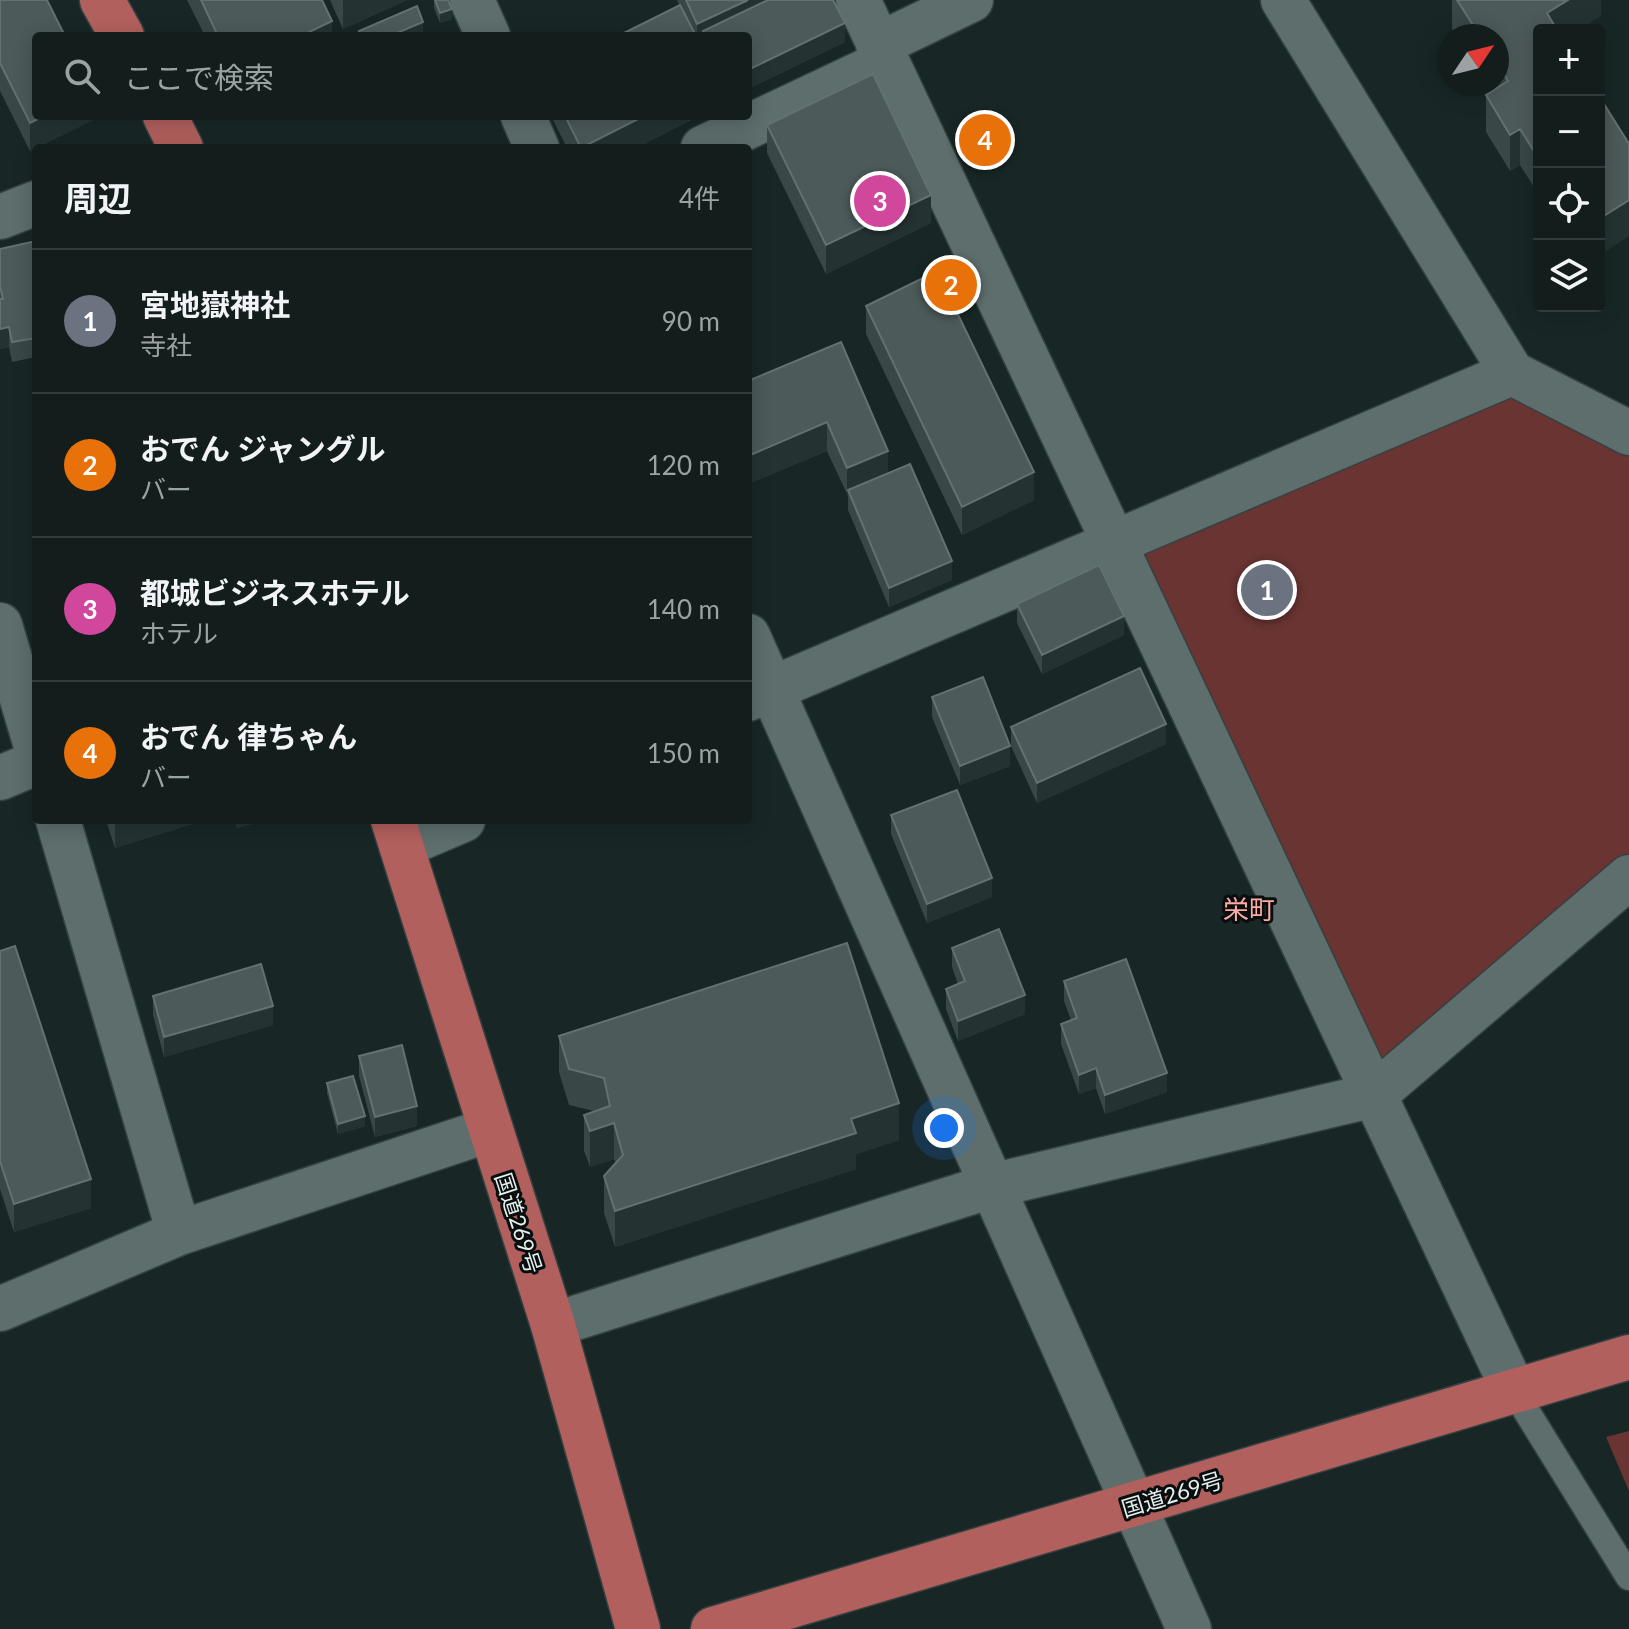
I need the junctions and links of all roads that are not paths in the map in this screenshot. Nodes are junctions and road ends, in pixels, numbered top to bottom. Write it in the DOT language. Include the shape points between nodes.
graph roads {
  1 [pos="102,0"];
  2 [pos="472,0"];
  3 [pos="858,0"];
  4 [pos="971,0"];
  5 [pos="1283,0"];
  6 [pos="120,32"];
  7 [pos="486,32"];
  8 [pos="882,53"];
  9 [pos="525,120"];
  10 [pos="535,144"];
  11 [pos="711,144"];
  12 [pos="32,205"];
  13 [pos="0,217"];
  14 [pos="1512,373"];
  15 [pos="1629,433"];
  16 [pos="1114,542"];
  17 [pos="0,625"];
  18 [pos="752,655"];
  19 [pos="760,694"];
  20 [pos="32,733"];
  21 [pos="32,765"];
  22 [pos="0,778"];
  23 [pos="59,824"];
  24 [pos="443,824"];
  25 [pos="397,833"];
  26 [pos="1629,877"];
  27 [pos="1374,1095"];
  28 [pos="489,1130"];
  29 [pos="991,1186"];
  30 [pos="179,1233"];
  31 [pos="0,1309"];
  32 [pos="553,1325"];
  33 [pos="1629,1357"];
  34 [pos="1514,1391"];
  35 [pos="1135,1505"];
  36 [pos="1629,1577"];
  37 [pos="638,1629"];
  38 [pos="713,1629"];
  39 [pos="1189,1629"];
  1 -- 6 [label="highway"];
  2 -- 7 [label="street"];
  3 -- 8 [label="street"];
  4 -- 8 [label="street"];
  5 -- 14 [label="street"];
  8 -- 11 [label="street"];
  8 -- 16 [label="street"];
  9 -- 10 [label="street"];
  12 -- 13 [label="street"];
  14 -- 15 [label="street"];
  14 -- 16 [label="street"];
  16 -- 19 [label="street"];
  16 -- 27 [label="street"];
  17 -- 20 [label="street"];
  18 -- 19 [label="street"];
  19 -- 29 [label="street"];
  21 -- 22 [label="street"];
  23 -- 30 [label="street"];
  24 -- 25 [label="street"];
  25 -- 28 [label="highway, 国道269号"];
  26 -- 27 [label="street"];
  27 -- 29 [label="street"];
  27 -- 34 [label="street"];
  28 -- 30 [label="street"];
  28 -- 32 [label="highway, 国道269号"];
  29 -- 32 [label="street"];
  29 -- 35 [label="street"];
  30 -- 31 [label="street"];
  32 -- 37 [label="highway, 国道269号"];
  33 -- 34 [label="highway, 国道269号"];
  34 -- 35 [label="highway, 国道269号"];
  34 -- 36 [label="lane"];
  35 -- 38 [label="highway, 国道269号"];
  35 -- 39 [label="street"];
}
